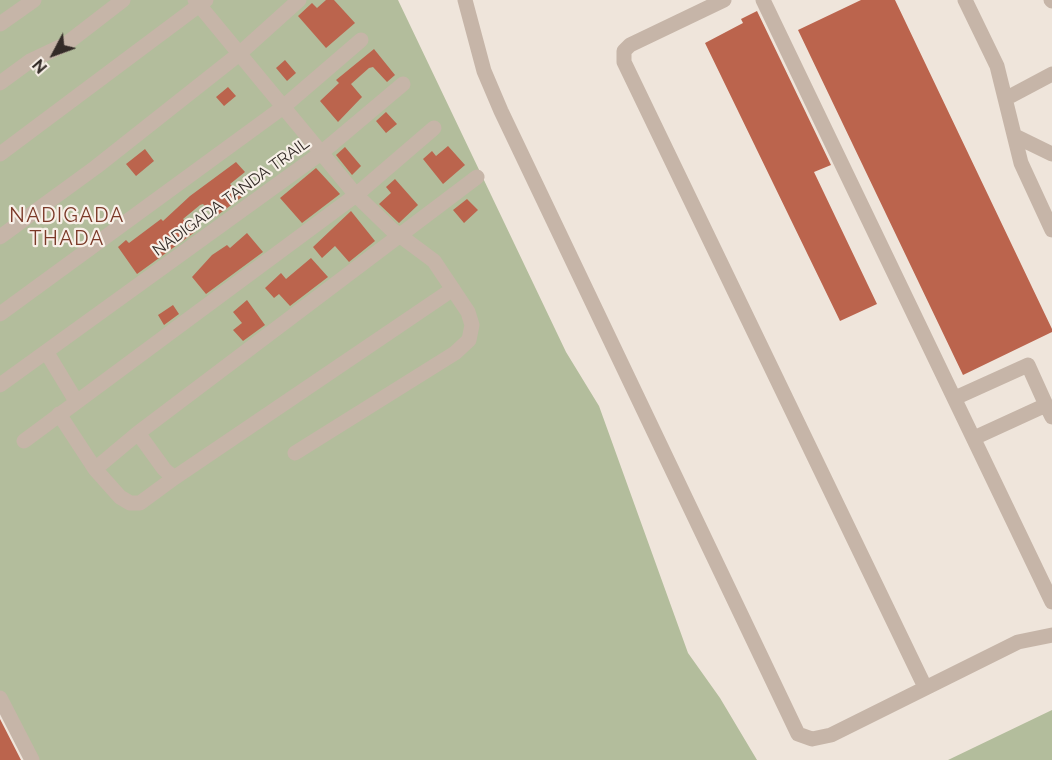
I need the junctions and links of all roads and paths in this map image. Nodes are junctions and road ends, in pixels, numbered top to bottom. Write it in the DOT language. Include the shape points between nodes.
graph roads {
  1 [pos="34,0"];
  2 [pos="123,0"];
  3 [pos="299,0"];
  4 [pos="465,0"];
  5 [pos="724,0"];
  6 [pos="965,0"];
  7 [pos="766,1"];
  8 [pos="200,2"];
  9 [pos="0,24"];
  10 [pos="361,40"];
  11 [pos="239,54"];
  12 [pos="1052,74"];
  13 [pos="0,83"];
  14 [pos="403,84"];
  15 [pos="1007,98"];
  16 [pos="282,108"];
  17 [pos="434,128"];
  18 [pos="1016,136"];
  19 [pos="321,153"];
  20 [pos="0,154"];
  21 [pos="1052,154"];
  22 [pos="477,177"];
  23 [pos="356,195"];
  24 [pos="1052,230"];
  25 [pos="401,236"];
  26 [pos="0,237"];
  27 [pos="453,289"];
  28 [pos="0,314"];
  29 [pos="46,353"];
  30 [pos="4,383"];
  31 [pos="955,398"];
  32 [pos="76,401"];
  33 [pos="1049,411"];
  34 [pos="59,414"];
  35 [pos="138,433"];
  36 [pos="974,438"];
  37 [pos="24,441"];
  38 [pos="295,453"];
  39 [pos="95,469"];
  40 [pos="174,478"];
  41 [pos="1052,602"];
  42 [pos="1052,635"];
  43 [pos="925,687"];
  44 [pos="0,698"];
  45 [pos="32,760"];
  1 -- 9 [label="street"];
  2 -- 13 [label="street" via="66,44 30,61"];
  3 -- 11 [label="street"];
  4 -- 43 [label="street" via="484,71 501,111 780,691 794,728 805,737 821,738"];
  5 -- 43 [label="street" via="630,45 624,51 624,62"];
  6 -- 15 [label="street" via="997,66"];
  7 -- 31 [label="street"];
  8 -- 11 [label="street"];
  8 -- 20 [label="street"];
  10 -- 16 [label="street"];
  11 -- 16 [label="street"];
  11 -- 26 [label="street"];
  12 -- 15 [label="street"];
  14 -- 19 [label="street, NADIGADA TANDA TRAIL"];
  15 -- 18 [label="street"];
  16 -- 19 [label="street"];
  16 -- 28 [label="street"];
  17 -- 23 [label="street"];
  18 -- 21 [label="street"];
  18 -- 24 [label="street" via="1029,184"];
  19 -- 23 [label="street"];
  19 -- 29 [label="street, NADIGADA TANDA TRAIL"];
  22 -- 25 [label="street"];
  23 -- 25 [label="street"];
  23 -- 32 [label="street"];
  25 -- 27 [label="street" via="434,261"];
  25 -- 35 [label="street"];
  27 -- 38 [label="street" via="468,312 472,325 469,340"];
  27 -- 40 [label="street"];
  29 -- 30 [label="street, NADIGADA TANDA TRAIL"];
  29 -- 32 [label="street"];
  31 -- 33 [label="street" via="1028,364"];
  31 -- 36 [label="street"];
  32 -- 34 [label="street"];
  33 -- 36 [label="street"];
  34 -- 37 [label="street"];
  34 -- 39 [label="street"];
  35 -- 39 [label="street"];
  35 -- 40 [label="street"];
  36 -- 41 [label="street"];
  39 -- 40 [label="street" via="130,503 140,503"];
  42 -- 43 [label="street" via="1018,642"];
  44 -- 45 [label="street"];
}
